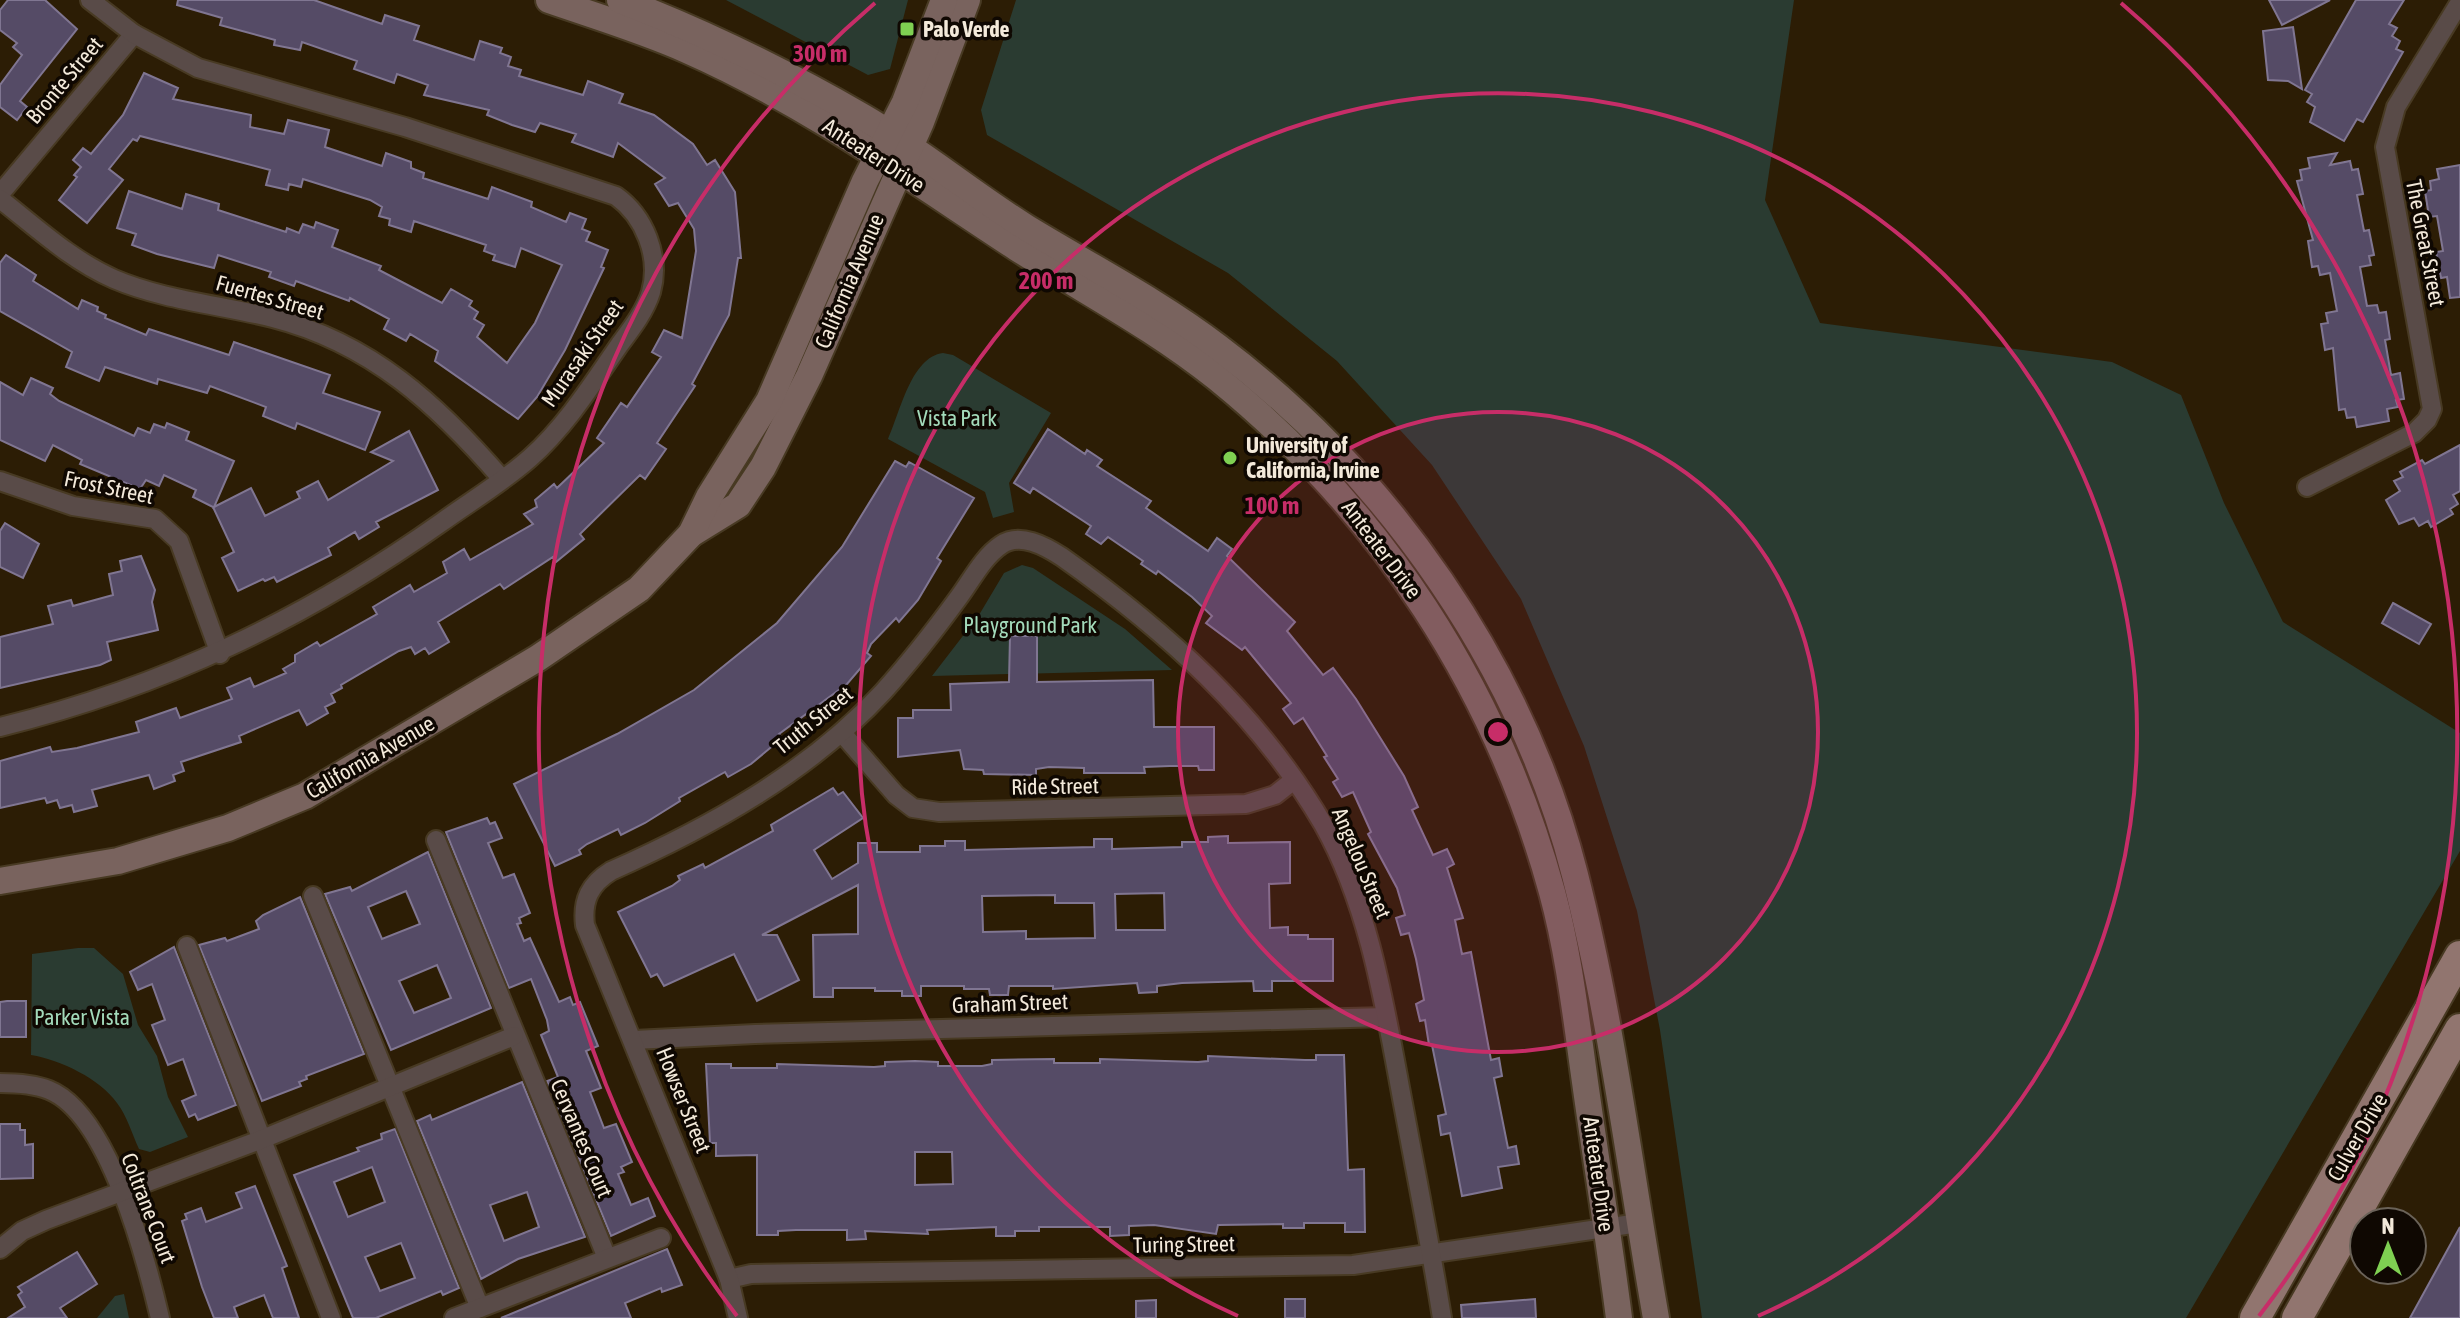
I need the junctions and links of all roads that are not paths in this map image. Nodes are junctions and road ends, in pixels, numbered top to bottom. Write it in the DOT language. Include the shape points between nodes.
graph roads {
  1 [pos="90,0"];
  2 [pos="549,0"];
  3 [pos="620,0"];
  4 [pos="944,0"];
  5 [pos="967,0"];
  6 [pos="2460,2"];
  7 [pos="134,34"];
  8 [pos="893,151"];
  9 [pos="0,197"];
  10 [pos="502,479"];
  11 [pos="0,481"];
  12 [pos="2307,487"];
  13 [pos="1035,542"];
  14 [pos="220,654"];
  15 [pos="0,727"];
  16 [pos="842,733"];
  17 [pos="1294,780"];
  18 [pos="436,840"];
  19 [pos="0,881"];
  20 [pos="313,896"];
  21 [pos="586,901"];
  22 [pos="187,946"];
  23 [pos="2460,956"];
  24 [pos="1386,1017"];
  25 [pos="2460,1029"];
  26 [pos="514,1036"];
  27 [pos="634,1040"];
  28 [pos="0,1083"];
  29 [pos="389,1088"];
  30 [pos="260,1140"];
  31 [pos="123,1192"];
  32 [pos="1639,1223"];
  33 [pos="1607,1229"];
  34 [pos="661,1238"];
  35 [pos="0,1249"];
  36 [pos="1431,1256"];
  37 [pos="607,1258"];
  38 [pos="729,1279"];
  39 [pos="480,1308"];
  40 [pos="160,1318"];
  41 [pos="331,1318"];
  42 [pos="454,1318"];
  43 [pos="738,1318"];
  44 [pos="1442,1318"];
  45 [pos="1619,1318"];
  46 [pos="1656,1318"];
  47 [pos="2255,1318"];
  48 [pos="2297,1318"];
  1 -- 7 [label="street, Murasaki Street"];
  2 -- 8 [label="main road, Anteater Drive" via="686,50"];
  3 -- 8 [label="main road, Anteater Drive" via="764,64"];
  4 -- 8 [label="main road, California Avenue" via="905,102"];
  5 -- 8 [label="main road, California Avenue" via="943,69"];
  6 -- 12 [label="street, The Great Street" via="2396,107 2385,147 2432,409 2414,433"];
  7 -- 9 [label="street, Bronte Street"];
  7 -- 10 [label="street, Murasaki Street" via="198,68 405,127 616,196 632,208 642,222 653,264 651,291 640,316 562,423"];
  8 -- 19 [label="main road, California Avenue" via="809,376 763,467 738,505 691,534 639,589 593,623 305,796 228,828 118,861"];
  8 -- 32 [label="main road, Anteater Drive" via="1169,313 1259,380 1348,463 1454,601 1509,699 1574,871 1593,951"];
  8 -- 33 [label="main road, Anteater Drive" via="1037,261 1216,378 1342,496 1414,590 1484,707 1540,854 1569,974"];
  9 -- 10 [label="street, Fuertes Street" via="73,257 118,281 276,319 351,349 437,407"];
  10 -- 14 [label="street, Murasaki Street" via="390,559"];
  11 -- 14 [label="street, Frost Street" via="73,506 155,519 169,528 179,541"];
  13 -- 16 [label="street, Truth Street" via="999,546 929,637"];
  13 -- 17 [label="street, Angelou Street" via="1085,573 1174,644 1268,740"];
  14 -- 15 [label="street, Murasaki Street" via="137,688"];
  16 -- 17 [label="street, Ride Street" via="896,795 913,808 939,812 1246,804 1275,795"];
  16 -- 21 [label="street, Truth Street" via="739,808 596,880"];
  17 -- 24 [label="street, Angelou Street" via="1324,826 1359,909"];
  18 -- 26 [label="street, Cervantes Court"];
  20 -- 29 [label="street"];
  21 -- 27 [label="street, Howser Street" via="585,925"];
  22 -- 30 [label="street"];
  23 -- 47 [label="main road, Culver Drive"];
  24 -- 27 [label="street, Graham Street"];
  24 -- 36 [label="street, Angelou Street"];
  25 -- 48 [label="main road, Culver Drive"];
  26 -- 29 [label="street"];
  26 -- 37 [label="street, Cervantes Court"];
  27 -- 38 [label="street, Howser Street"];
  28 -- 31 [label="street, Coltrane Court" via="50,1090 73,1106 85,1118"];
  29 -- 30 [label="street"];
  29 -- 39 [label="street"];
  30 -- 31 [label="street"];
  30 -- 41 [label="street"];
  31 -- 35 [label="street" via="22,1231"];
  31 -- 40 [label="street, Coltrane Court"];
  32 -- 33 [label="street, Turing Street"];
  32 -- 46 [label="main road, Anteater Drive"];
  33 -- 36 [label="street, Turing Street"];
  33 -- 45 [label="main road, Anteater Drive"];
  34 -- 37 [label="street"];
  36 -- 38 [label="street, Turing Street" via="1353,1265 751,1274"];
  36 -- 44 [label="street, Angelou Street"];
  37 -- 39 [label="street"];
  38 -- 43 [label="street, Howser Street"];
  39 -- 42 [label="street"];
}
